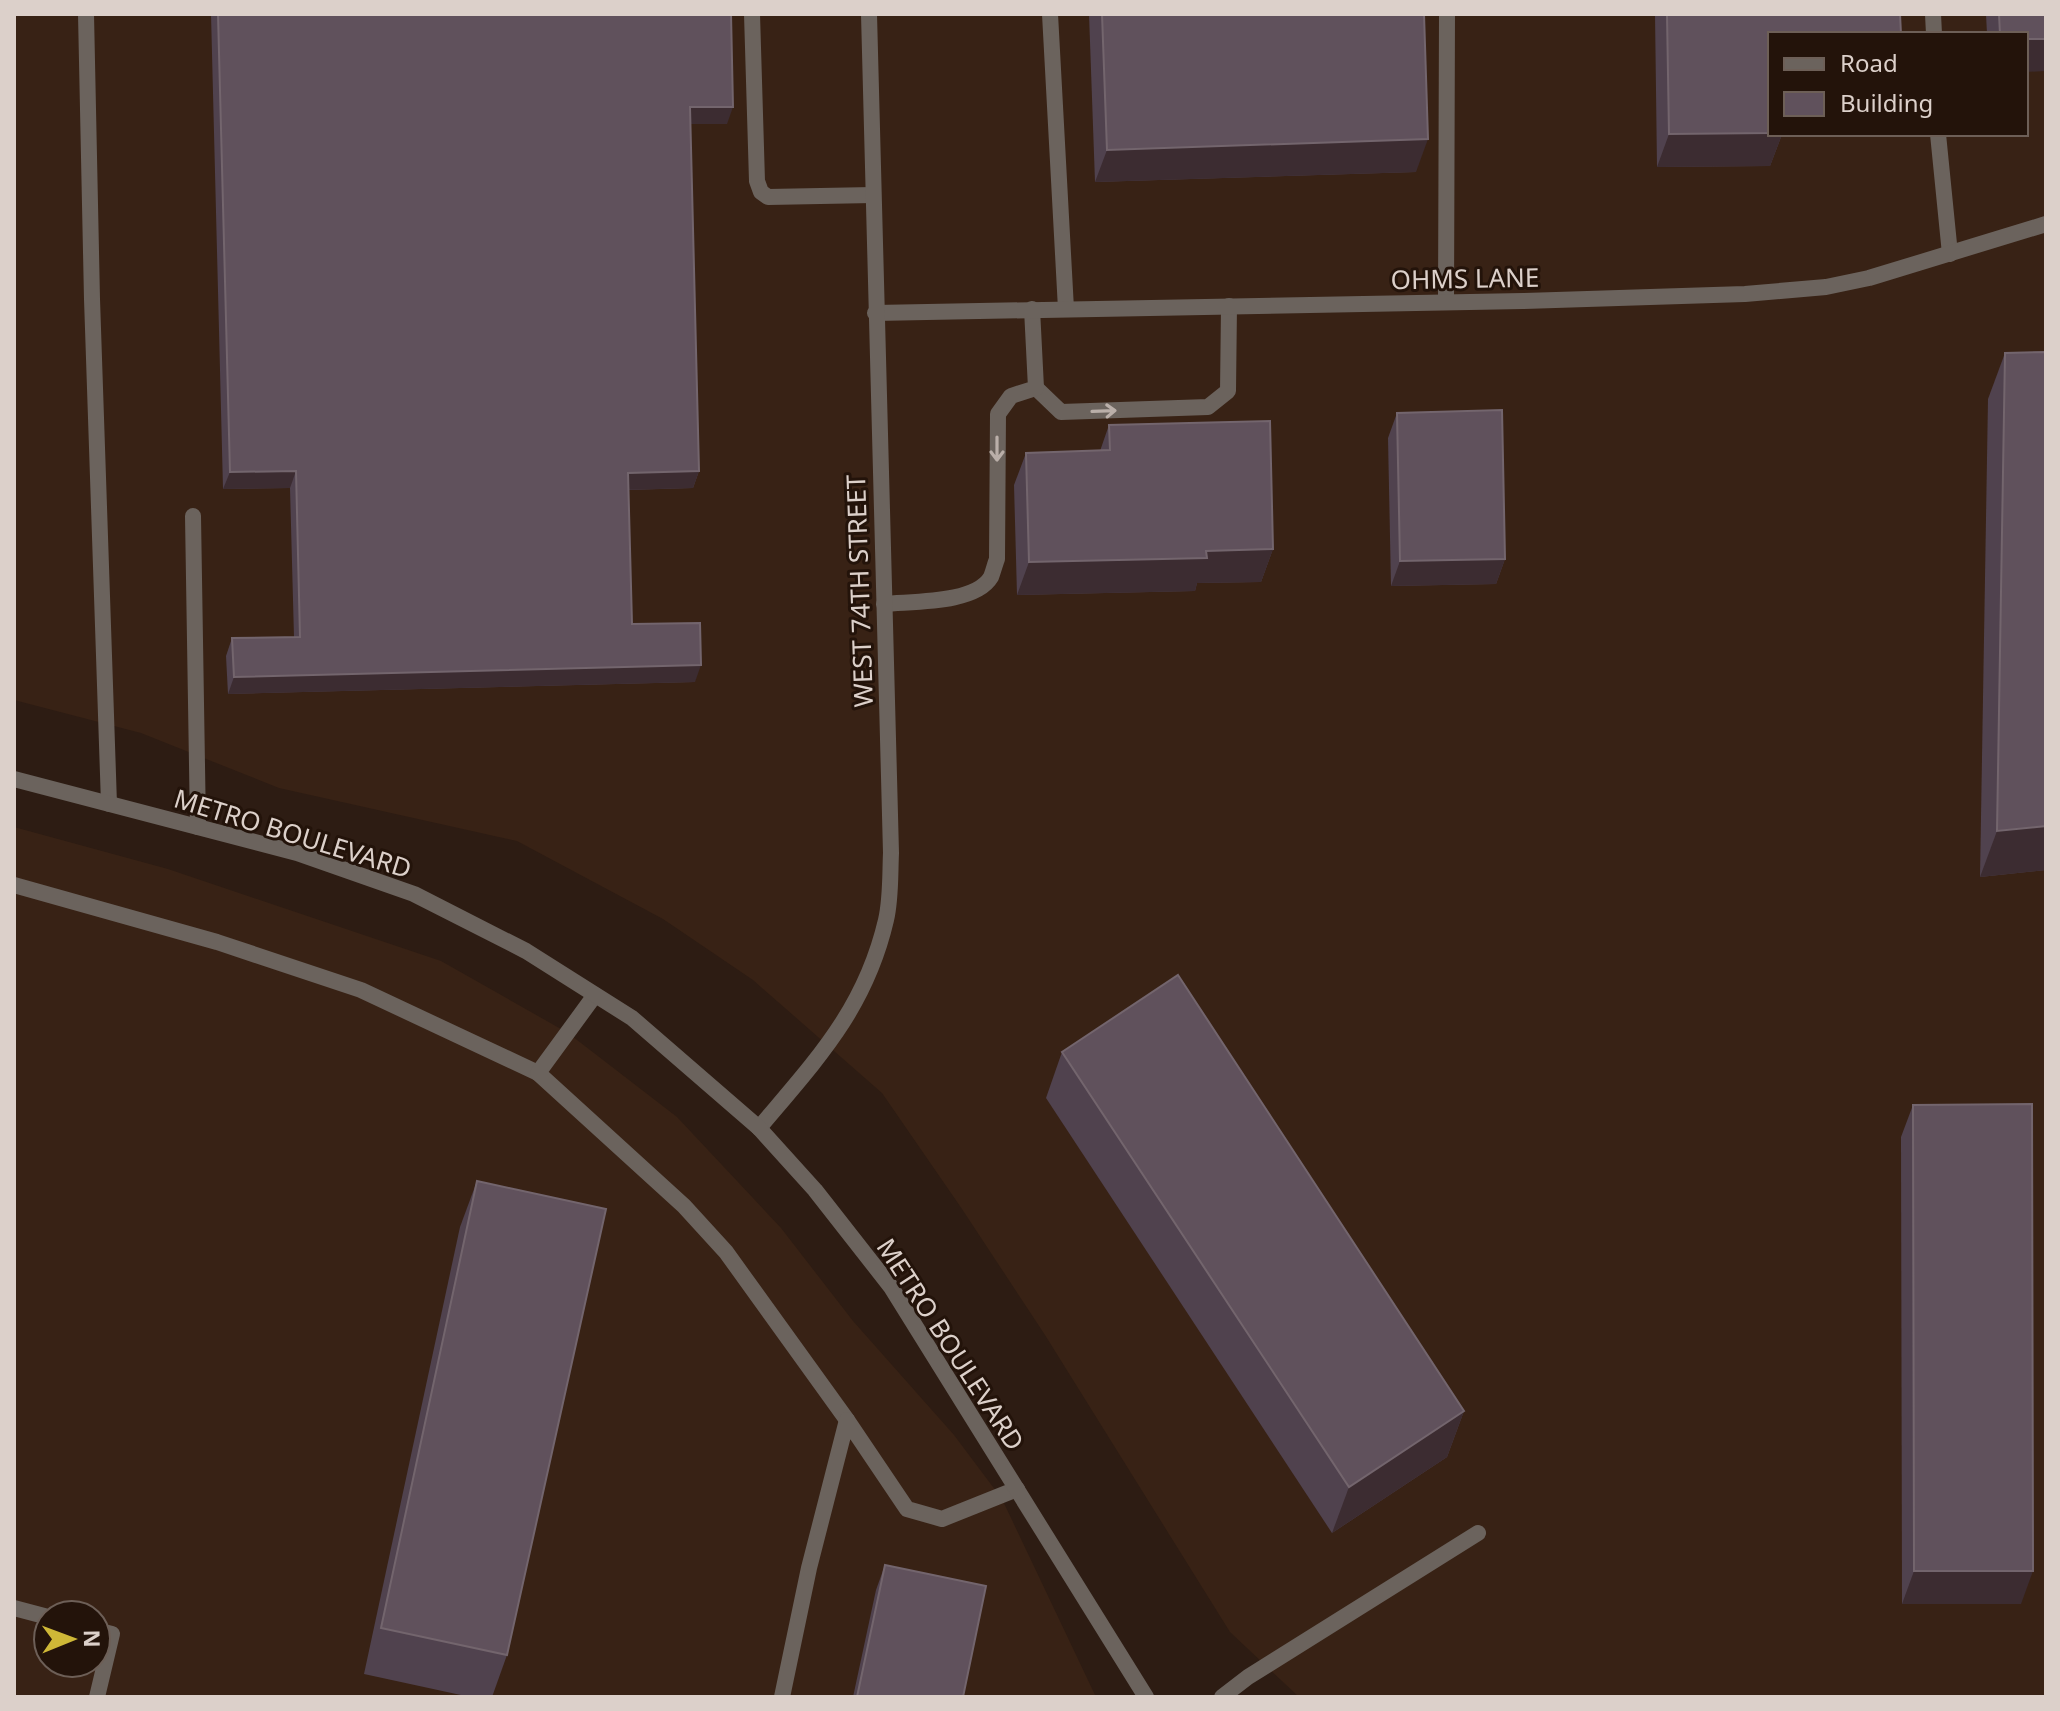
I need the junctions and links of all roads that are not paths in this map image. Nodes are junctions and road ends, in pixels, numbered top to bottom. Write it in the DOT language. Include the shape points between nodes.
graph roads {
  1 [pos="86,14"];
  2 [pos="752,14"];
  3 [pos="869,14"];
  4 [pos="1050,14"];
  5 [pos="1447,14"];
  6 [pos="1938,136"];
  7 [pos="873,195"];
  8 [pos="2046,224"];
  9 [pos="1950,254"];
  10 [pos="1446,302"];
  11 [pos="1229,306"];
  12 [pos="1032,309"];
  13 [pos="1066,309"];
  14 [pos="875,313"];
  15 [pos="1036,388"];
  16 [pos="193,516"];
  17 [pos="884,604"];
  18 [pos="14,779"];
  19 [pos="109,804"];
  20 [pos="198,827"];
  21 [pos="14,885"];
  22 [pos="595,995"];
  23 [pos="538,1073"];
  24 [pos="759,1128"];
  25 [pos="847,1420"];
  26 [pos="1017,1489"];
  27 [pos="1478,1533"];
  28 [pos="782,1697"];
  29 [pos="1146,1697"];
  30 [pos="1222,1697"];
  1 -- 19 [label="street"];
  2 -- 7 [label="street" via="761,192 768,197"];
  3 -- 7 [label="street, WEST 74TH STREET"];
  4 -- 13 [label="street"];
  5 -- 10 [label="street"];
  6 -- 9 [label="street"];
  7 -- 14 [label="street, WEST 74TH STREET"];
  8 -- 9 [label="street, OHMS LANE"];
  9 -- 10 [label="street, OHMS LANE" via="1826,287"];
  10 -- 11 [label="street, OHMS LANE"];
  11 -- 13 [label="street, OHMS LANE"];
  15 -- 11 [label="street, one-way" via="1061,412 1208,407 1228,391"];
  12 -- 13 [label="street, OHMS LANE"];
  12 -- 14 [label="street, OHMS LANE"];
  12 -- 15 [label="street"];
  14 -- 17 [label="street, WEST 74TH STREET"];
  15 -- 17 [label="street, one-way" via="1011,396 998,414 997,559 990,577 978,590 958,597"];
  16 -- 20 [label="street"];
  17 -- 24 [label="street, WEST 74TH STREET" via="891,853 887,917 871,971 848,1017"];
  18 -- 19 [label="street, METRO BOULEVARD"];
  19 -- 20 [label="street, METRO BOULEVARD"];
  20 -- 22 [label="street, METRO BOULEVARD" via="297,853 414,894 526,951"];
  21 -- 23 [label="street" via="217,942 361,990"];
  22 -- 23 [label="street"];
  22 -- 24 [label="street, METRO BOULEVARD" via="632,1018"];
  23 -- 25 [label="street" via="684,1206 726,1252"];
  24 -- 26 [label="street, METRO BOULEVARD" via="891,1287"];
  25 -- 26 [label="street" via="907,1509 942,1519"];
  25 -- 28 [label="street"];
  26 -- 29 [label="street, METRO BOULEVARD"];
  27 -- 30 [label="street"];
}
